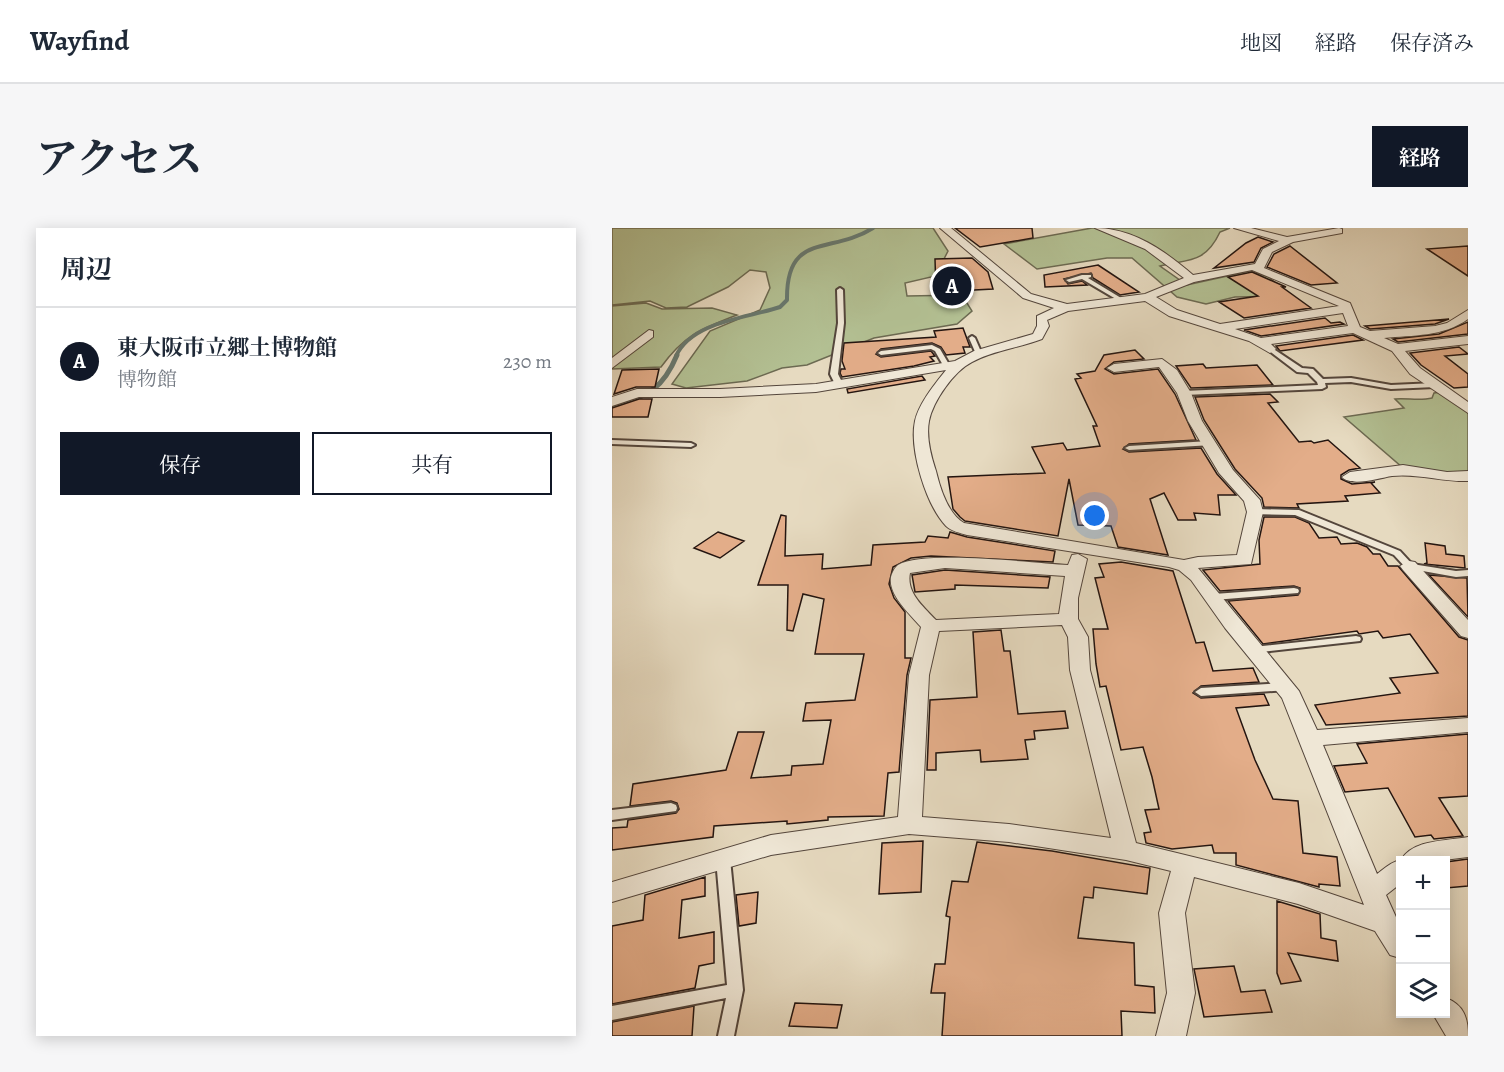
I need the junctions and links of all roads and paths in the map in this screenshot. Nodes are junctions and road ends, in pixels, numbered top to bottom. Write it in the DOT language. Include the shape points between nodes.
graph roads {
  1 [pos="945,228"];
  2 [pos="1100,228"];
  3 [pos="1239,228"];
  4 [pos="1340,231"];
  5 [pos="1289,240"];
  6 [pos="1258,268"];
  7 [pos="1093,275"];
  8 [pos="1082,277"];
  9 [pos="1191,279"];
  10 [pos="1069,280"];
  11 [pos="840,290"];
  12 [pos="1147,297"];
  13 [pos="1123,301"];
  14 [pos="1065,308"];
  15 [pos="1346,309"];
  16 [pos="1468,314"];
  17 [pos="1221,327"];
  18 [pos="1360,332"];
  19 [pos="649,334"];
  20 [pos="1468,340"];
  21 [pos="1265,346"];
  22 [pos="1396,348"];
  23 [pos="881,353"];
  24 [pos="612,364"];
  25 [pos="952,365"];
  26 [pos="1114,369"];
  27 [pos="1321,381"];
  28 [pos="839,384"];
  29 [pos="1435,385"];
  30 [pos="1184,393"];
  31 [pos="612,402"];
  32 [pos="1468,409"];
  33 [pos="612,442"];
  34 [pos="1209,443"];
  35 [pos="691,445"];
  36 [pos="1129,448"];
  37 [pos="1468,476"];
  38 [pos="1350,477"];
  39 [pos="1255,512"];
  40 [pos="1080,549"];
  41 [pos="1185,566"];
  42 [pos="1409,566"];
  43 [pos="1076,571"];
  44 [pos="1468,573"];
  45 [pos="1294,591"];
  46 [pos="1214,597"];
  47 [pos="1068,619"];
  48 [pos="932,626"];
  49 [pos="1468,632"];
  50 [pos="1356,639"];
  51 [pos="1253,650"];
  52 [pos="1284,687"];
  53 [pos="1201,692"];
  54 [pos="1468,725"];
  55 [pos="1309,738"];
  56 [pos="671,808"];
  57 [pos="612,815"];
  58 [pos="909,825"];
  59 [pos="1468,847"];
  60 [pos="1126,850"];
  61 [pos="1420,856"];
  62 [pos="723,859"];
  63 [pos="1185,865"];
  64 [pos="1396,874"];
  65 [pos="612,892"];
  66 [pos="1371,892"];
  67 [pos="1384,923"];
  68 [pos="1396,939"];
  69 [pos="735,990"];
  70 [pos="612,1013"];
  71 [pos="1450,1017"];
  72 [pos="726,1036"];
  73 [pos="1171,1036"];
  74 [pos="1463,1036"];
  1 -- 14 [label="street" via="1027,296"];
  2 -- 9 [label="street" via="1155,250"];
  3 -- 5 [label="street"];
  4 -- 5 [label="street"];
  5 -- 6 [label="street" via="1267,251"];
  6 -- 9 [label="street"];
  6 -- 15 [label="street" via="1343,303"];
  7 -- 8 [label="lane"];
  8 -- 10 [label="lane"];
  8 -- 13 [label="lane"];
  9 -- 12 [label="street"];
  11 -- 28 [label="lane" via="841,323 834,374"];
  12 -- 13 [label="street"];
  12 -- 17 [label="street" via="1173,313"];
  13 -- 14 [label="street"];
  14 -- 25 [label="street" via="1041,319 1043,326 1038,336 975,346"];
  15 -- 17 [label="street"];
  15 -- 18 [label="street"];
  16 -- 18 [label="street" via="1451,326 1435,330"];
  17 -- 21 [label="street"];
  18 -- 21 [label="street"];
  18 -- 22 [label="street"];
  19 -- 24 [label="street"];
  20 -- 22 [label="street"];
  21 -- 27 [label="lane"];
  22 -- 29 [label="street" via="1414,371"];
  23 -- 25 [label="lane" via="932,347"];
  25 -- 28 [label="street"];
  25 -- 40 [label="street" via="922,421 924,452 940,506 952,523 967,530"];
  26 -- 30 [label="street" via="1162,363"];
  27 -- 29 [label="lane" via="1351,380 1391,387"];
  27 -- 30 [label="lane" via="1322,387"];
  28 -- 31 [label="street" via="720,393 637,393"];
  29 -- 32 [label="street"];
  30 -- 34 [label="street"];
  33 -- 35 [label="lane"];
  34 -- 36 [label="lane"];
  34 -- 39 [label="street" via="1227,473 1252,500"];
  37 -- 38 [label="street" via="1403,470"];
  39 -- 41 [label="street" via="1245,560"];
  39 -- 42 [label="lane" via="1296,512 1397,553"];
  40 -- 41 [label="street"];
  40 -- 43 [label="street"];
  41 -- 46 [label="street"];
  42 -- 44 [label="lane"];
  42 -- 49 [label="street"];
  43 -- 47 [label="street"];
  43 -- 48 [label="street" via="945,563 903,569 900,587"];
  45 -- 46 [label="lane"];
  46 -- 51 [label="street"];
  47 -- 48 [label="street"];
  47 -- 60 [label="street" via="1078,638 1080,670"];
  48 -- 58 [label="street" via="919,675"];
  50 -- 51 [label="lane"];
  51 -- 52 [label="street"];
  52 -- 53 [label="lane"];
  52 -- 55 [label="street" via="1292,696"];
  54 -- 55 [label="street"];
  55 -- 66 [label="street"];
  56 -- 57 [label="lane"];
  58 -- 60 [label="street" via="1009,833"];
  58 -- 62 [label="street" via="771,845"];
  59 -- 61 [label="street"];
  60 -- 63 [label="street"];
  62 -- 65 [label="street"];
  62 -- 69 [label="lane"];
  63 -- 67 [label="street" via="1299,894"];
  63 -- 73 [label="street" via="1172,913 1181,993"];
  64 -- 66 [label="street"];
  66 -- 67 [label="street"];
  67 -- 68 [label="street"];
  69 -- 70 [label="lane"];
  69 -- 72 [label="lane"];
  71 -- 74 [label="street"];
}
